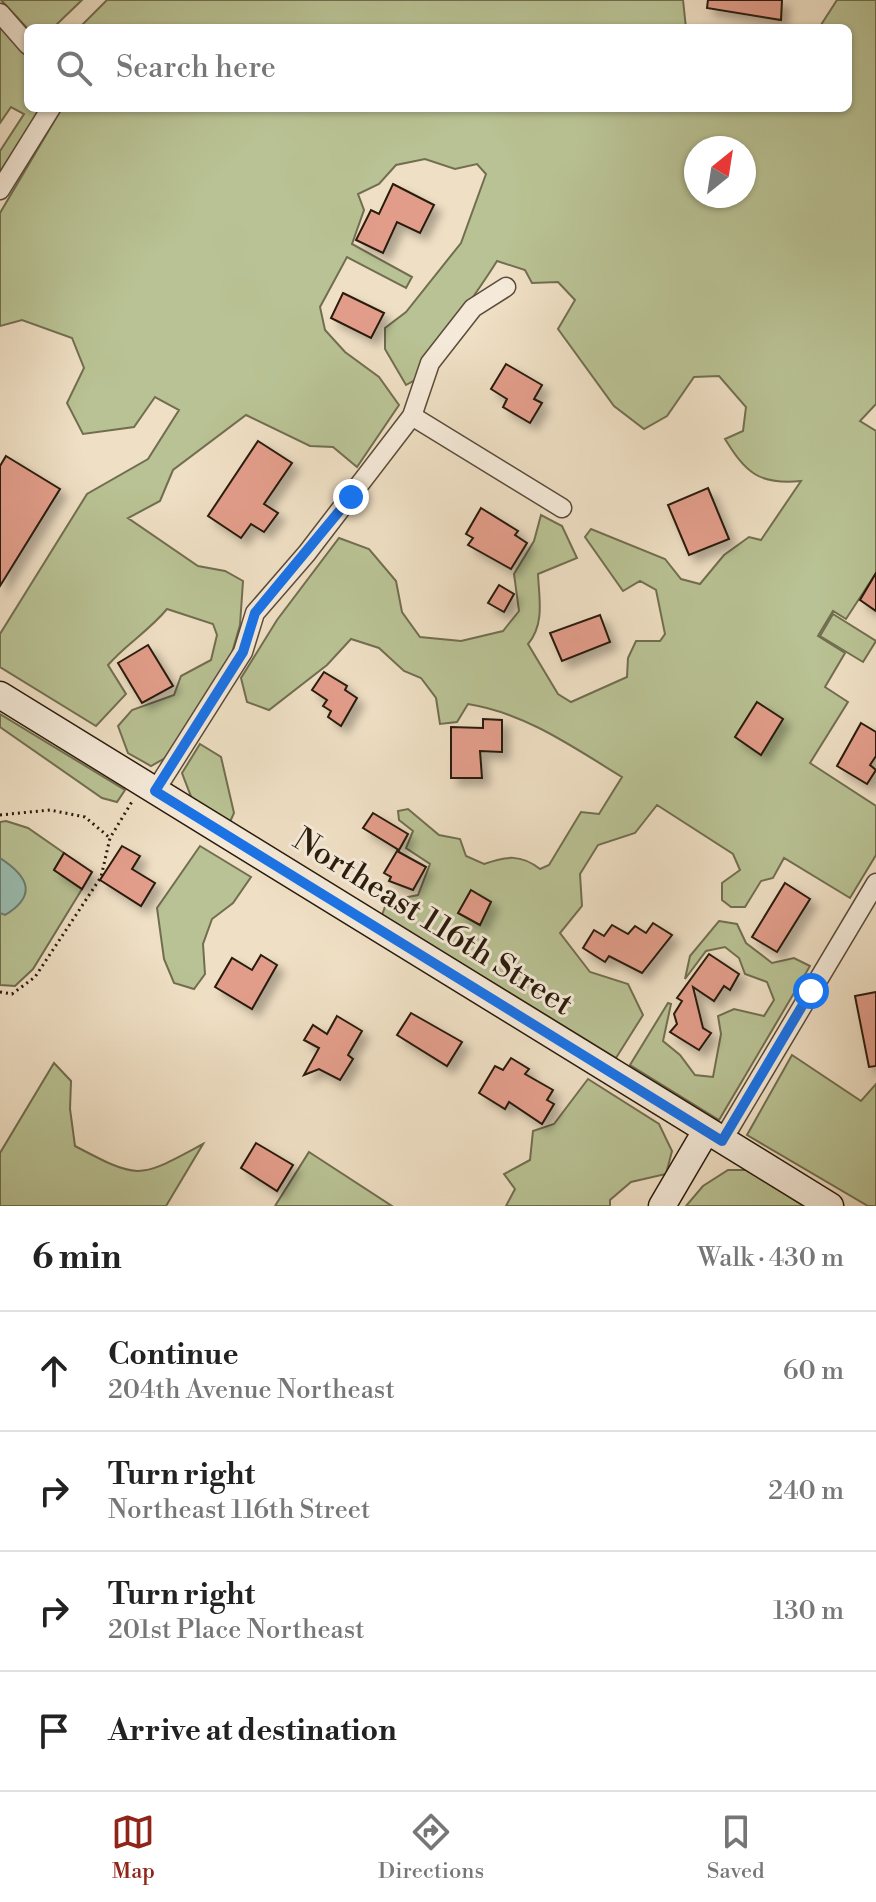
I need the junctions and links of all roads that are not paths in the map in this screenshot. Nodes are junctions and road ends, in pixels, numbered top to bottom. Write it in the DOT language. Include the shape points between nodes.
graph roads {
  1 [pos="0,13"];
  2 [pos="24,40"];
  3 [pos="49,112"];
  4 [pos="0,190"];
  5 [pos="506,287"];
  6 [pos="412,416"];
  7 [pos="562,508"];
  8 [pos="0,695"];
  9 [pos="150,787"];
  10 [pos="876,883"];
  11 [pos="714,1136"];
  12 [pos="662,1206"];
  13 [pos="830,1206"];
  1 -- 2 [label="street"];
  3 -- 4 [label="street"];
  5 -- 6 [label="street" via="473,308 430,363"];
  6 -- 7 [label="street"];
  6 -- 9 [label="street" via="255,613 243,652"];
  8 -- 9 [label="street, Northeast 116th Street"];
  9 -- 11 [label="street, Northeast 116th Street"];
  10 -- 11 [label="street"];
  11 -- 12 [label="street"];
  11 -- 13 [label="street, Northeast 116th Street"];
}
